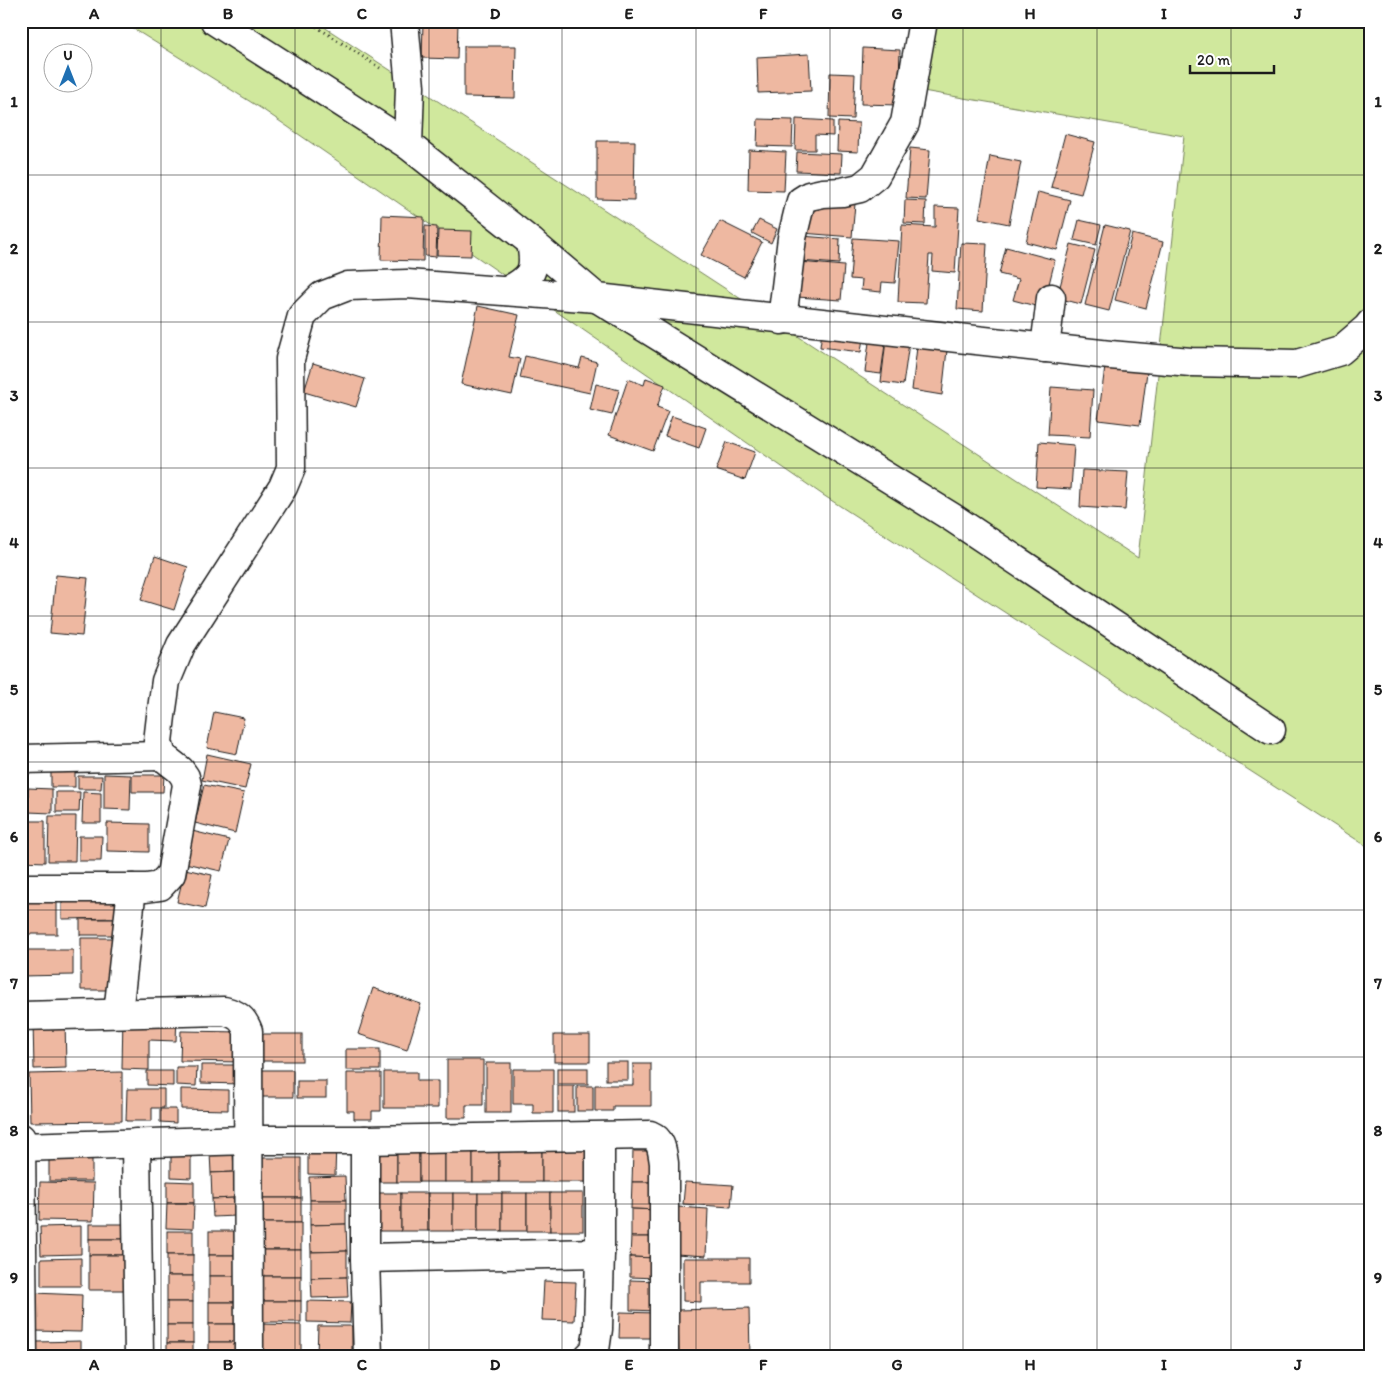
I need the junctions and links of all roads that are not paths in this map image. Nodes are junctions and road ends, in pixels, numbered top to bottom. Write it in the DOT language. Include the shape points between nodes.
graph roads {
  1 [pos="215,21"];
  2 [pos="404,21"];
  3 [pos="922,21"];
  4 [pos="408,145"];
  5 [pos="531,242"];
  6 [pos="507,291"];
  7 [pos="597,298"];
  8 [pos="1051,298"];
  9 [pos="782,320"];
  10 [pos="1371,323"];
  11 [pos="1045,348"];
  12 [pos="1271,730"];
  13 [pos="162,756"];
  14 [pos="21,759"];
  15 [pos="21,888"];
  16 [pos="132,888"];
  17 [pos="118,1013"];
  18 [pos="21,1016"];
  19 [pos="600,1137"];
  20 [pos="21,1138"];
  21 [pos="248,1140"];
  22 [pos="365,1140"];
  23 [pos="136,1143"];
  24 [pos="21,1147"];
  25 [pos="600,1253"];
  26 [pos="365,1258"];
  27 [pos="23,1357"];
  28 [pos="139,1357"];
  29 [pos="249,1357"];
  30 [pos="368,1357"];
  31 [pos="588,1357"];
  32 [pos="664,1357"];
  1 -- 4 [label="street"];
  2 -- 4 [label="street" via="410,87"];
  3 -- 9 [label="street" via="905,123 875,176 860,188 822,193 801,201 792,238"];
  4 -- 5 [label="street"];
  5 -- 6 [label="street" via="532,270 522,283"];
  5 -- 7 [label="street"];
  6 -- 7 [label="street"];
  6 -- 13 [label="street" via="406,284 348,286 322,296 302,316 290,359 291,468 283,487 181,645 166,681 158,742"];
  7 -- 9 [label="street"];
  7 -- 12 [label="street" via="952,518"];
  8 -- 11 [label="street"];
  9 -- 11 [label="street"];
  10 -- 11 [label="street" via="1340,351 1298,364 1191,362"];
  13 -- 14 [label="street"];
  13 -- 16 [label="street" via="180,770 187,785 171,874 160,886"];
  15 -- 16 [label="street"];
  16 -- 17 [label="street"];
  17 -- 18 [label="street"];
  17 -- 21 [label="street" via="224,1011 245,1022 248,1031"];
  19 -- 22 [label="street"];
  19 -- 25 [label="street"];
  19 -- 32 [label="street" via="650,1135 661,1145 664,1163"];
  20 -- 24 [label="street"];
  21 -- 22 [label="street"];
  21 -- 23 [label="street"];
  21 -- 29 [label="street"];
  22 -- 26 [label="street"];
  23 -- 24 [label="street"];
  23 -- 28 [label="street"];
  24 -- 27 [label="street"];
  25 -- 26 [label="street"];
  25 -- 31 [label="street" via="597,1336 595,1350"];
  26 -- 30 [label="street"];
}
